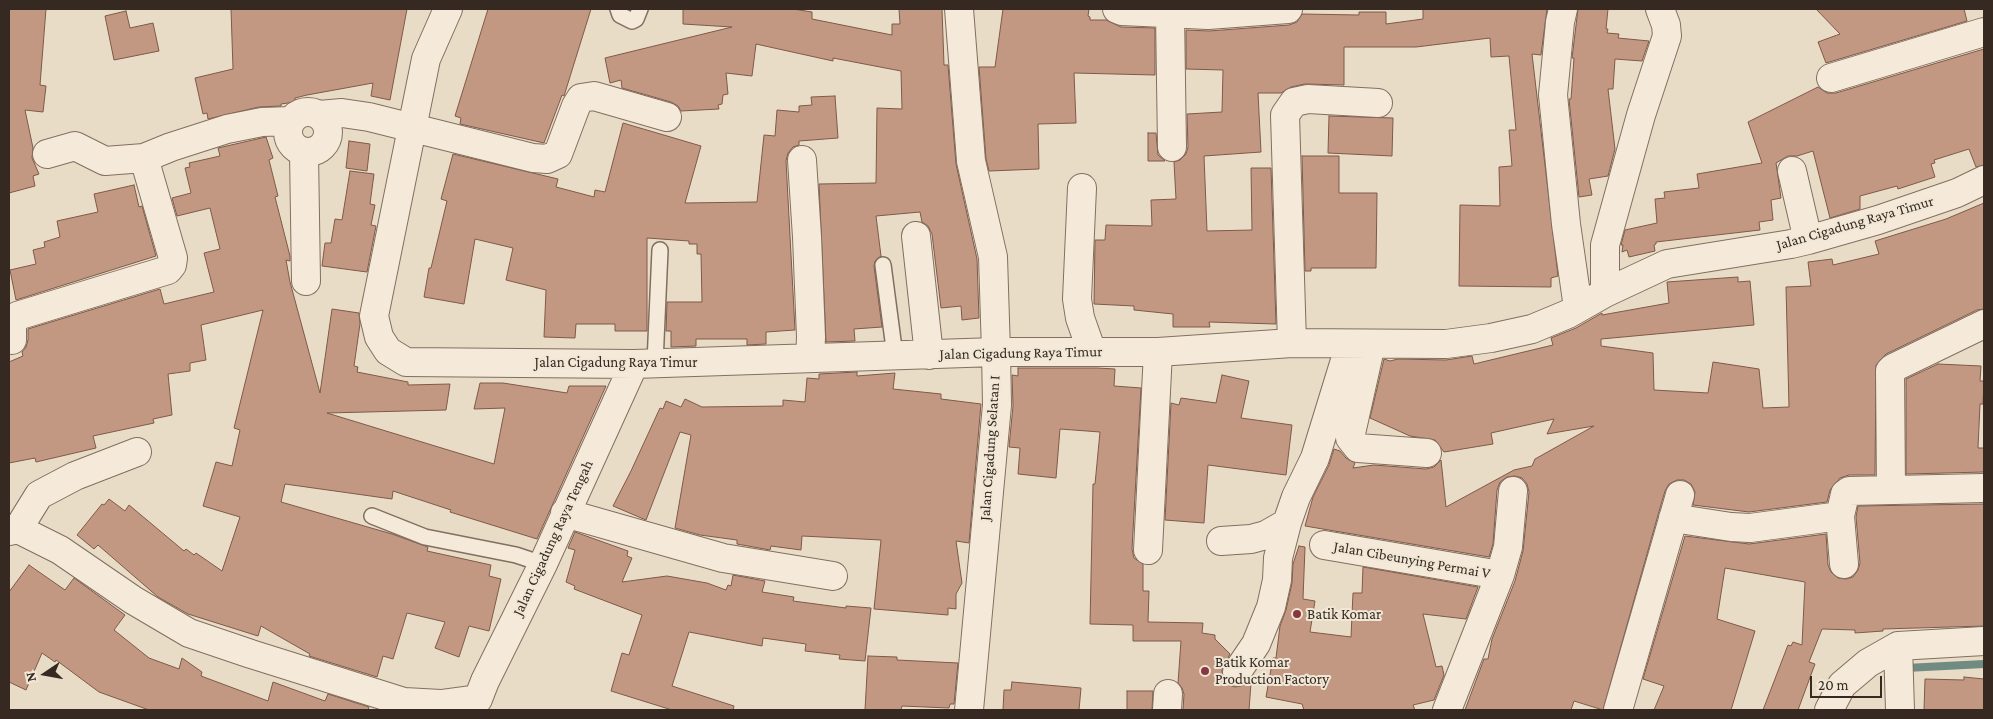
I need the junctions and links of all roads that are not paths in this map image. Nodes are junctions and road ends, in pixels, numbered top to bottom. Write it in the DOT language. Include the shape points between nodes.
graph roads {
  1 [pos="448,9"];
  2 [pos="618,9"];
  3 [pos="640,9"];
  4 [pos="959,9"];
  5 [pos="1117,9"];
  6 [pos="1288,9"];
  7 [pos="1564,9"];
  8 [pos="1660,9"];
  9 [pos="1170,14"];
  10 [pos="1984,32"];
  11 [pos="1831,78"];
  12 [pos="1378,103"];
  13 [pos="319,115"];
  14 [pos="667,117"];
  15 [pos="291,121"];
  16 [pos="414,128"];
  17 [pos="1172,147"];
  18 [pos="304,153"];
  19 [pos="47,154"];
  20 [pos="144,158"];
  21 [pos="802,160"];
  22 [pos="1792,170"];
  23 [pos="1984,180"];
  24 [pos="1082,188"];
  25 [pos="916,236"];
  26 [pos="1808,240"];
  27 [pos="660,250"];
  28 [pos="883,265"];
  29 [pos="306,281"];
  30 [pos="1606,294"];
  31 [pos="1578,308"];
  32 [pos="1984,324"];
  33 [pos="12,340"];
  34 [pos="1292,342"];
  35 [pos="1361,344"];
  36 [pos="996,352"];
  37 [pos="1092,352"];
  38 [pos="1158,352"];
  39 [pos="929,355"];
  40 [pos="895,356"];
  41 [pos="810,358"];
  42 [pos="644,364"];
  43 [pos="137,452"];
  44 [pos="1428,453"];
  45 [pos="1984,488"];
  46 [pos="1891,490"];
  47 [pos="1513,491"];
  48 [pos="565,513"];
  49 [pos="372,516"];
  50 [pos="1840,516"];
  51 [pos="1287,523"];
  52 [pos="13,530"];
  53 [pos="1222,541"];
  54 [pos="1324,545"];
  55 [pos="1148,550"];
  56 [pos="543,564"];
  57 [pos="1844,564"];
  58 [pos="1500,575"];
  59 [pos="833,576"];
  60 [pos="1984,641"];
  61 [pos="1898,646"];
  62 [pos="1237,672"];
  63 [pos="474,705"];
  64 [pos="407,706"];
  65 [pos="969,710"];
  66 [pos="1447,710"];
  67 [pos="1618,710"];
  68 [pos="1829,710"];
  69 [pos="1900,710"];
  1 -- 16 [label="street, Jalan Cigadung Raya Timur" via="426,59"];
  2 -- 3 [label="lane" via="620,15 632,21"];
  4 -- 36 [label="street, Jalan Cigadung Selatan I" via="971,161 993,256"];
  5 -- 9 [label="street"];
  6 -- 9 [label="street" via="1208,15"];
  7 -- 31 [label="street" via="1553,95"];
  8 -- 30 [label="street" via="1667,36 1605,245"];
  9 -- 17 [label="street"];
  10 -- 11 [label="street"];
  12 -- 34 [label="street" via="1308,99 1294,102 1285,115"];
  13 -- 15 [label="street" via="304,112"];
  13 -- 16 [label="street" via="342,113"];
  13 -- 18 [label="street" via="328,128 325,144 320,149"];
  14 -- 16 [label="street" via="594,96 581,98 558,154 547,159"];
  15 -- 18 [label="street" via="288,136 291,144"];
  15 -- 20 [label="street" via="227,128"];
  16 -- 42 [label="street, Jalan Cigadung Raya Timur" via="374,316 379,338 388,351 406,362"];
  18 -- 29 [label="street"];
  19 -- 20 [label="street" via="75,146 105,161"];
  20 -- 33 [label="street" via="174,258 172,265 168,270 18,316 12,326"];
  21 -- 41 [label="street"];
  22 -- 26 [label="street"];
  23 -- 26 [label="street, Jalan Cigadung Raya Timur" via="1957,193 1878,220"];
  24 -- 37 [label="street" via="1077,299"];
  25 -- 39 [label="street"];
  26 -- 30 [label="street, Jalan Cigadung Raya Timur" via="1667,264"];
  27 -- 42 [label="lane"];
  28 -- 40 [label="lane"];
  30 -- 31 [label="street, Jalan Cigadung Raya Timur"];
  31 -- 35 [label="street, Jalan Cigadung Raya Timur" via="1532,329 1491,338 1446,344"];
  32 -- 46 [label="street" via="1890,370"];
  34 -- 35 [label="street, Jalan Cigadung Raya Timur"];
  34 -- 38 [label="street, Jalan Cigadung Raya Timur"];
  35 -- 44 [label="street" via="1350,438 1358,448"];
  35 -- 51 [label="street"];
  36 -- 37 [label="street, Jalan Cigadung Raya Timur"];
  36 -- 39 [label="street, Jalan Cigadung Raya Timur"];
  36 -- 65 [label="street, Jalan Cigadung Selatan I" via="997,405"];
  37 -- 38 [label="street, Jalan Cigadung Raya Timur"];
  38 -- 55 [label="street"];
  39 -- 40 [label="street, Jalan Cigadung Raya Timur"];
  40 -- 41 [label="street, Jalan Cigadung Raya Timur"];
  41 -- 42 [label="street, Jalan Cigadung Raya Timur"];
  42 -- 48 [label="street, Jalan Cigadung Raya Tengah"];
  43 -- 52 [label="street" via="75,476 39,495"];
  45 -- 46 [label="street"];
  46 -- 50 [label="street" via="1849,491 1845,494"];
  47 -- 58 [label="street, Jalan Cibeunying Permai V" via="1508,547"];
  48 -- 56 [label="street, Jalan Cigadung Raya Tengah"];
  48 -- 59 [label="street" via="723,558"];
  49 -- 56 [label="lane" via="425,537 516,555"];
  50 -- 57 [label="street"];
  50 -- 67 [label="street" via="1750,528 1731,527 1677,507"];
  51 -- 53 [label="street" via="1266,535"];
  51 -- 62 [label="street" via="1271,607 1256,644"];
  52 -- 64 [label="street" via="60,550 189,633 366,689"];
  54 -- 58 [label="street, Jalan Cibeunying Permai V"];
  56 -- 63 [label="street, Jalan Cigadung Raya Tengah"];
  58 -- 66 [label="street, Jalan Cibeunying Permai V"];
  60 -- 61 [label="street"];
  61 -- 68 [label="street" via="1868,663 1842,685"];
  61 -- 69 [label="street"];
  63 -- 64 [label="street"];
}
